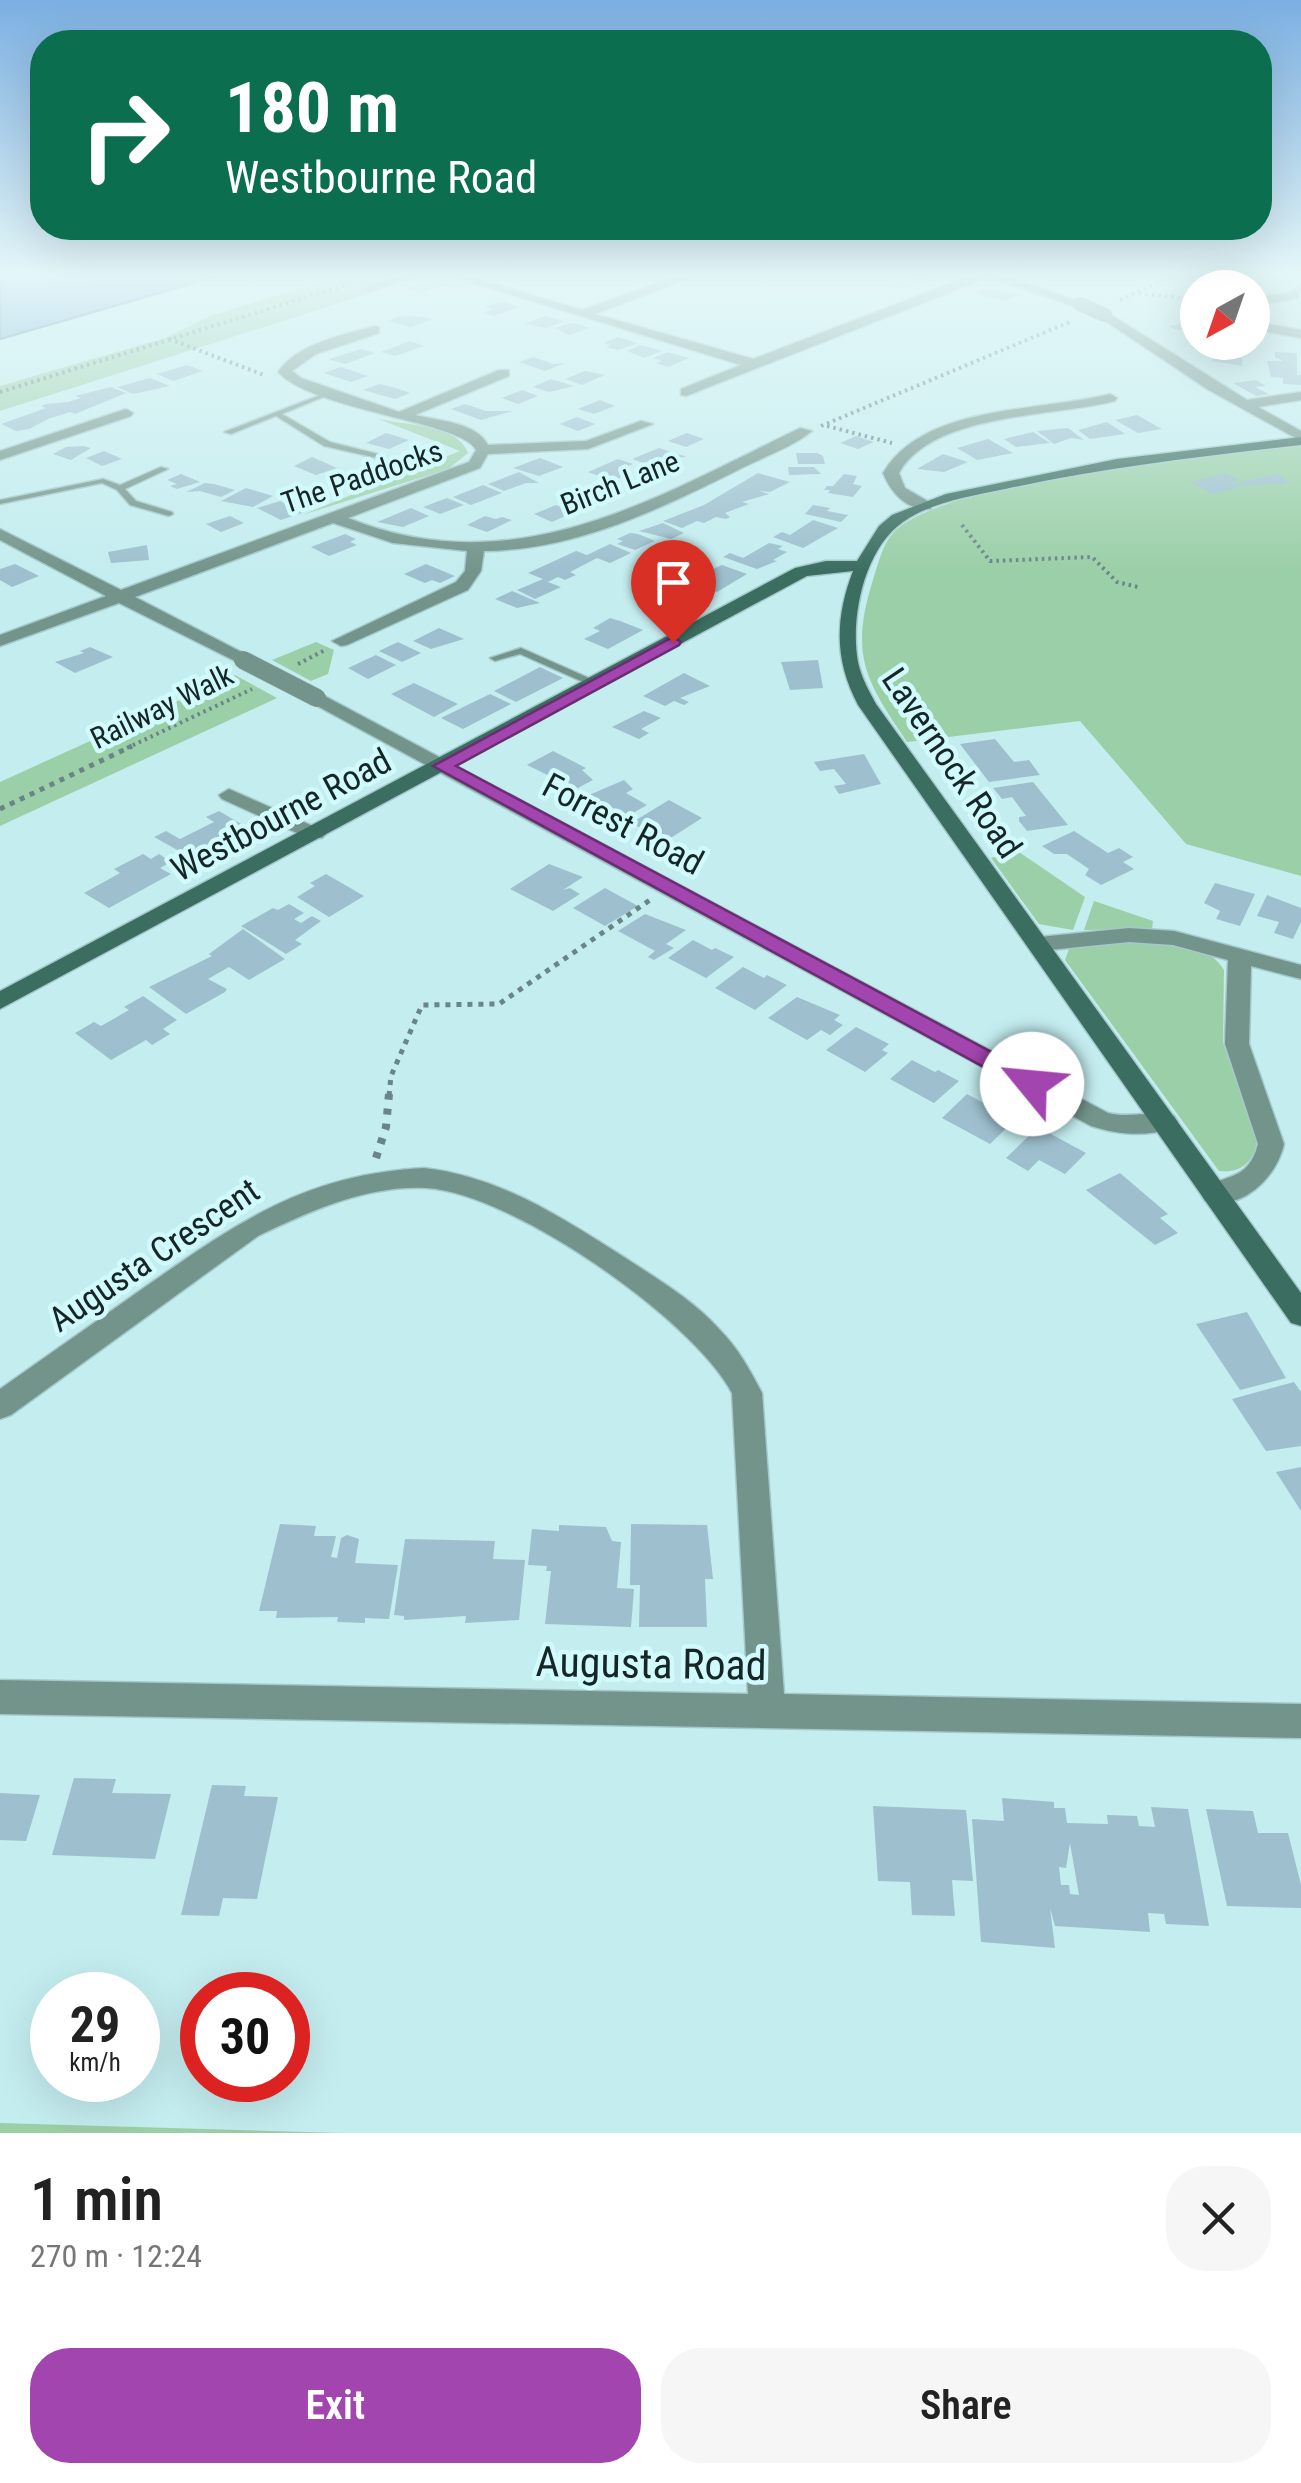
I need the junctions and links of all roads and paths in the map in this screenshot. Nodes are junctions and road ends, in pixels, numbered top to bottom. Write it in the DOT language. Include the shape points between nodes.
graph roads {
  1 [pos="62,373"];
  2 [pos="258,373"];
  3 [pos="288,373"];
  4 [pos="736,373"];
  5 [pos="943,373"];
  6 [pos="1194,373"];
  7 [pos="504,374"];
  8 [pos="289,377"];
  9 [pos="0,392"];
  10 [pos="686,392"];
  11 [pos="330,393"];
  12 [pos="1301,396"];
  13 [pos="1110,398"];
  14 [pos="1244,405"];
  15 [pos="126,413"];
  16 [pos="276,413"];
  17 [pos="399,416"];
  18 [pos="646,424"];
  19 [pos="825,426"];
  20 [pos="806,431"];
  21 [pos="228,432"];
  22 [pos="1301,439"];
  23 [pos="908,448"];
  24 [pos="483,450"];
  25 [pos="0,456"];
  26 [pos="383,458"];
  27 [pos="164,469"];
  28 [pos="120,488"];
  29 [pos="0,502"];
  30 [pos="925,506"];
  31 [pos="169,514"];
  32 [pos="330,516"];
  33 [pos="962,525"];
  34 [pos="0,534"];
  35 [pos="476,546"];
  36 [pos="864,566"];
  37 [pos="1138,587"];
  38 [pos="118,594"];
  39 [pos="0,641"];
  40 [pos="341,641"];
  41 [pos="495,658"];
  42 [pos="288,670"];
  43 [pos="595,684"];
  44 [pos="255,687"];
  45 [pos="442,766"];
  46 [pos="229,795"];
  47 [pos="0,808"];
  48 [pos="315,834"];
  49 [pos="668,888"];
  50 [pos="1039,944"];
  51 [pos="1240,955"];
  52 [pos="1301,972"];
  53 [pos="0,1001"];
  54 [pos="1164,1122"];
  55 [pos="368,1184"];
  56 [pos="1216,1194"];
  57 [pos="1301,1316"];
  58 [pos="0,1406"];
  59 [pos="0,1697"];
  60 [pos="767,1710"];
  61 [pos="1301,1721"];
  1 -- 9 [label="path"];
  2 -- 8 [label="path"];
  3 -- 8 [label="street"];
  4 -- 10 [label="street"];
  5 -- 19 [label="path"];
  6 -- 14 [label="street, bridge"];
  7 -- 17 [label="street"];
  8 -- 11 [label="street, The Paddocks"];
  11 -- 16 [label="lane"];
  11 -- 17 [label="street, The Paddocks"];
  12 -- 14 [label="street"];
  13 -- 23 [label="street" via="946,429"];
  14 -- 22 [label="street"];
  15 -- 25 [label="street"];
  16 -- 21 [label="lane"];
  16 -- 26 [label="lane" via="327,444"];
  17 -- 24 [label="street, The Paddocks" via="469,433"];
  18 -- 24 [label="street" via="588,445"];
  19 -- 20 [label="path"];
  19 -- 23 [label="path"];
  20 -- 35 [label="street, Birch Lane" via="597,527"];
  22 -- 30 [label="main road, Lavernock Road" via="1079,469"];
  23 -- 30 [label="street" via="893,466 894,486"];
  24 -- 32 [label="street, The Paddocks" via="467,470"];
  27 -- 28 [label="lane"];
  28 -- 29 [label="lane" via="102,482"];
  28 -- 31 [label="lane" via="133,503"];
  30 -- 36 [label="main road, Lavernock Road" via="880,534"];
  32 -- 35 [label="street, Birch Lane" via="378,537"];
  32 -- 38 [label="street, The Paddocks"];
  33 -- 37 [label="path" via="990,562 1092,557 1117,582"];
  34 -- 38 [label="street, Forrest Road"];
  35 -- 40 [label="street" via="474,571 462,586"];
  36 -- 43 [label="main road, Westbourne Road" via="801,572"];
  36 -- 50 [label="main road, Lavernock Road" via="846,636 856,682"];
  38 -- 39 [label="street, The Paddocks"];
  38 -- 45 [label="street, Forrest Road, bridge"];
  40 -- 42 [label="path, Railway Walk"];
  41 -- 43 [label="lane" via="521,651"];
  43 -- 45 [label="main road, Westbourne Road"];
  44 -- 47 [label="path, Railway Walk"];
  45 -- 48 [label="main road, Westbourne Road"];
  45 -- 49 [label="street, Forrest Road"];
  46 -- 48 [label="street"];
  48 -- 53 [label="main road, Westbourne Road"];
  49 -- 54 [label="street, Forrest Road" via="1100,1120 1128,1127"];
  49 -- 55 [label="path" via="499,1004 422,1004 391,1076 386,1127"];
  50 -- 51 [label="street" via="1150,935"];
  50 -- 54 [label="main road, Lavernock Road"];
  51 -- 52 [label="street"];
  51 -- 56 [label="street" via="1237,1044 1270,1155 1252,1178"];
  54 -- 56 [label="main road, Lavernock Road"];
  55 -- 58 [label="street, Augusta Crescent" via="334,1191 248,1229"];
  55 -- 60 [label="street, Augusta Crescent" via="458,1184 531,1213 676,1306 732,1364 747,1393"];
  56 -- 57 [label="main road, Lavernock Road"];
  59 -- 60 [label="street, Augusta Road"];
  60 -- 61 [label="street, Augusta Road"];
}
